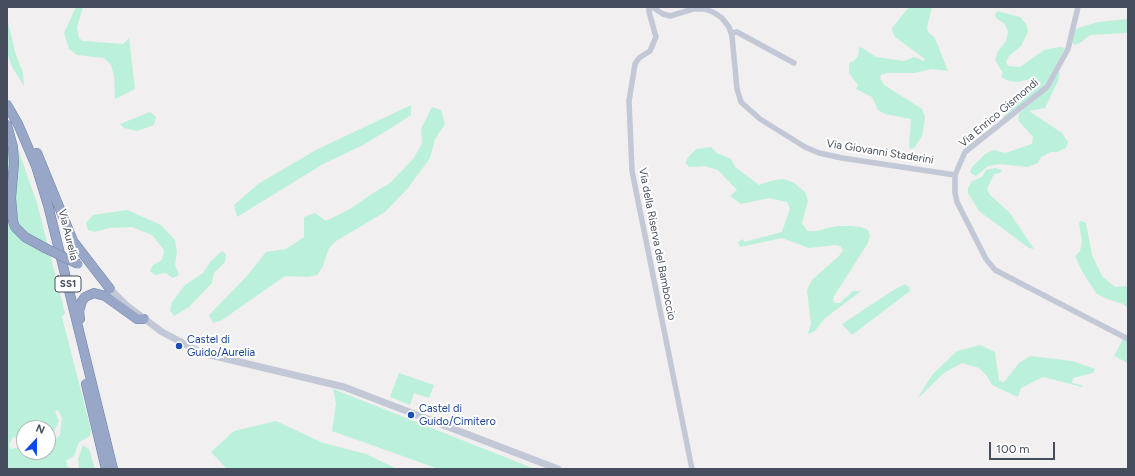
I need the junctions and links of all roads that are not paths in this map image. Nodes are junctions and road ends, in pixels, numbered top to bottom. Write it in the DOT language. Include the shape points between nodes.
graph roads {
  1 [pos="651,7"];
  2 [pos="1078,7"];
  3 [pos="731,33"];
  4 [pos="794,63"];
  5 [pos="7,100"];
  6 [pos="7,105"];
  7 [pos="7,117"];
  8 [pos="7,125"];
  9 [pos="955,175"];
  10 [pos="110,289"];
  11 [pos="144,319"];
  12 [pos="1128,339"];
  13 [pos="101,420"];
  14 [pos="106,469"];
  15 [pos="113,469"];
  16 [pos="558,469"];
  17 [pos="692,469"];
  1 -- 3 [label="street" via="670,16 695,9 709,10 724,21"];
  1 -- 17 [label="street, Via della Riserva del Bamboccio" via="650,16 656,33 655,39 650,51 635,64 629,101 632,171"];
  2 -- 9 [label="street, Via Enrico Gismondi" via="1068,49 1047,87 965,152"];
  3 -- 4 [label="street" via="737,32"];
  3 -- 9 [label="street, Via Giovanni Staderini" via="739,98 748,110 766,123 803,146 821,153"];
  5 -- 10 [label="highway" via="43,166 73,241"];
  6 -- 13 [label="highway, Via Aurelia / SS1" via="28,145 38,173"];
  7 -- 14 [label="highway, Via Aurelia / SS1" via="22,147 43,207"];
  8 -- 10 [label="highway, bridge" via="13,147 11,198 15,227 25,237 94,274"];
  9 -- 12 [label="street, Via Enrico Gismondi" via="954,189 957,202 993,269"];
  10 -- 11 [label="street"];
  11 -- 13 [label="highway" via="137,319 99,293 89,294 80,305 79,316 102,413"];
  11 -- 16 [label="street" via="162,332 202,352 339,385"];
  13 -- 15 [label="highway, Via Aurelia / SS1"];
}
